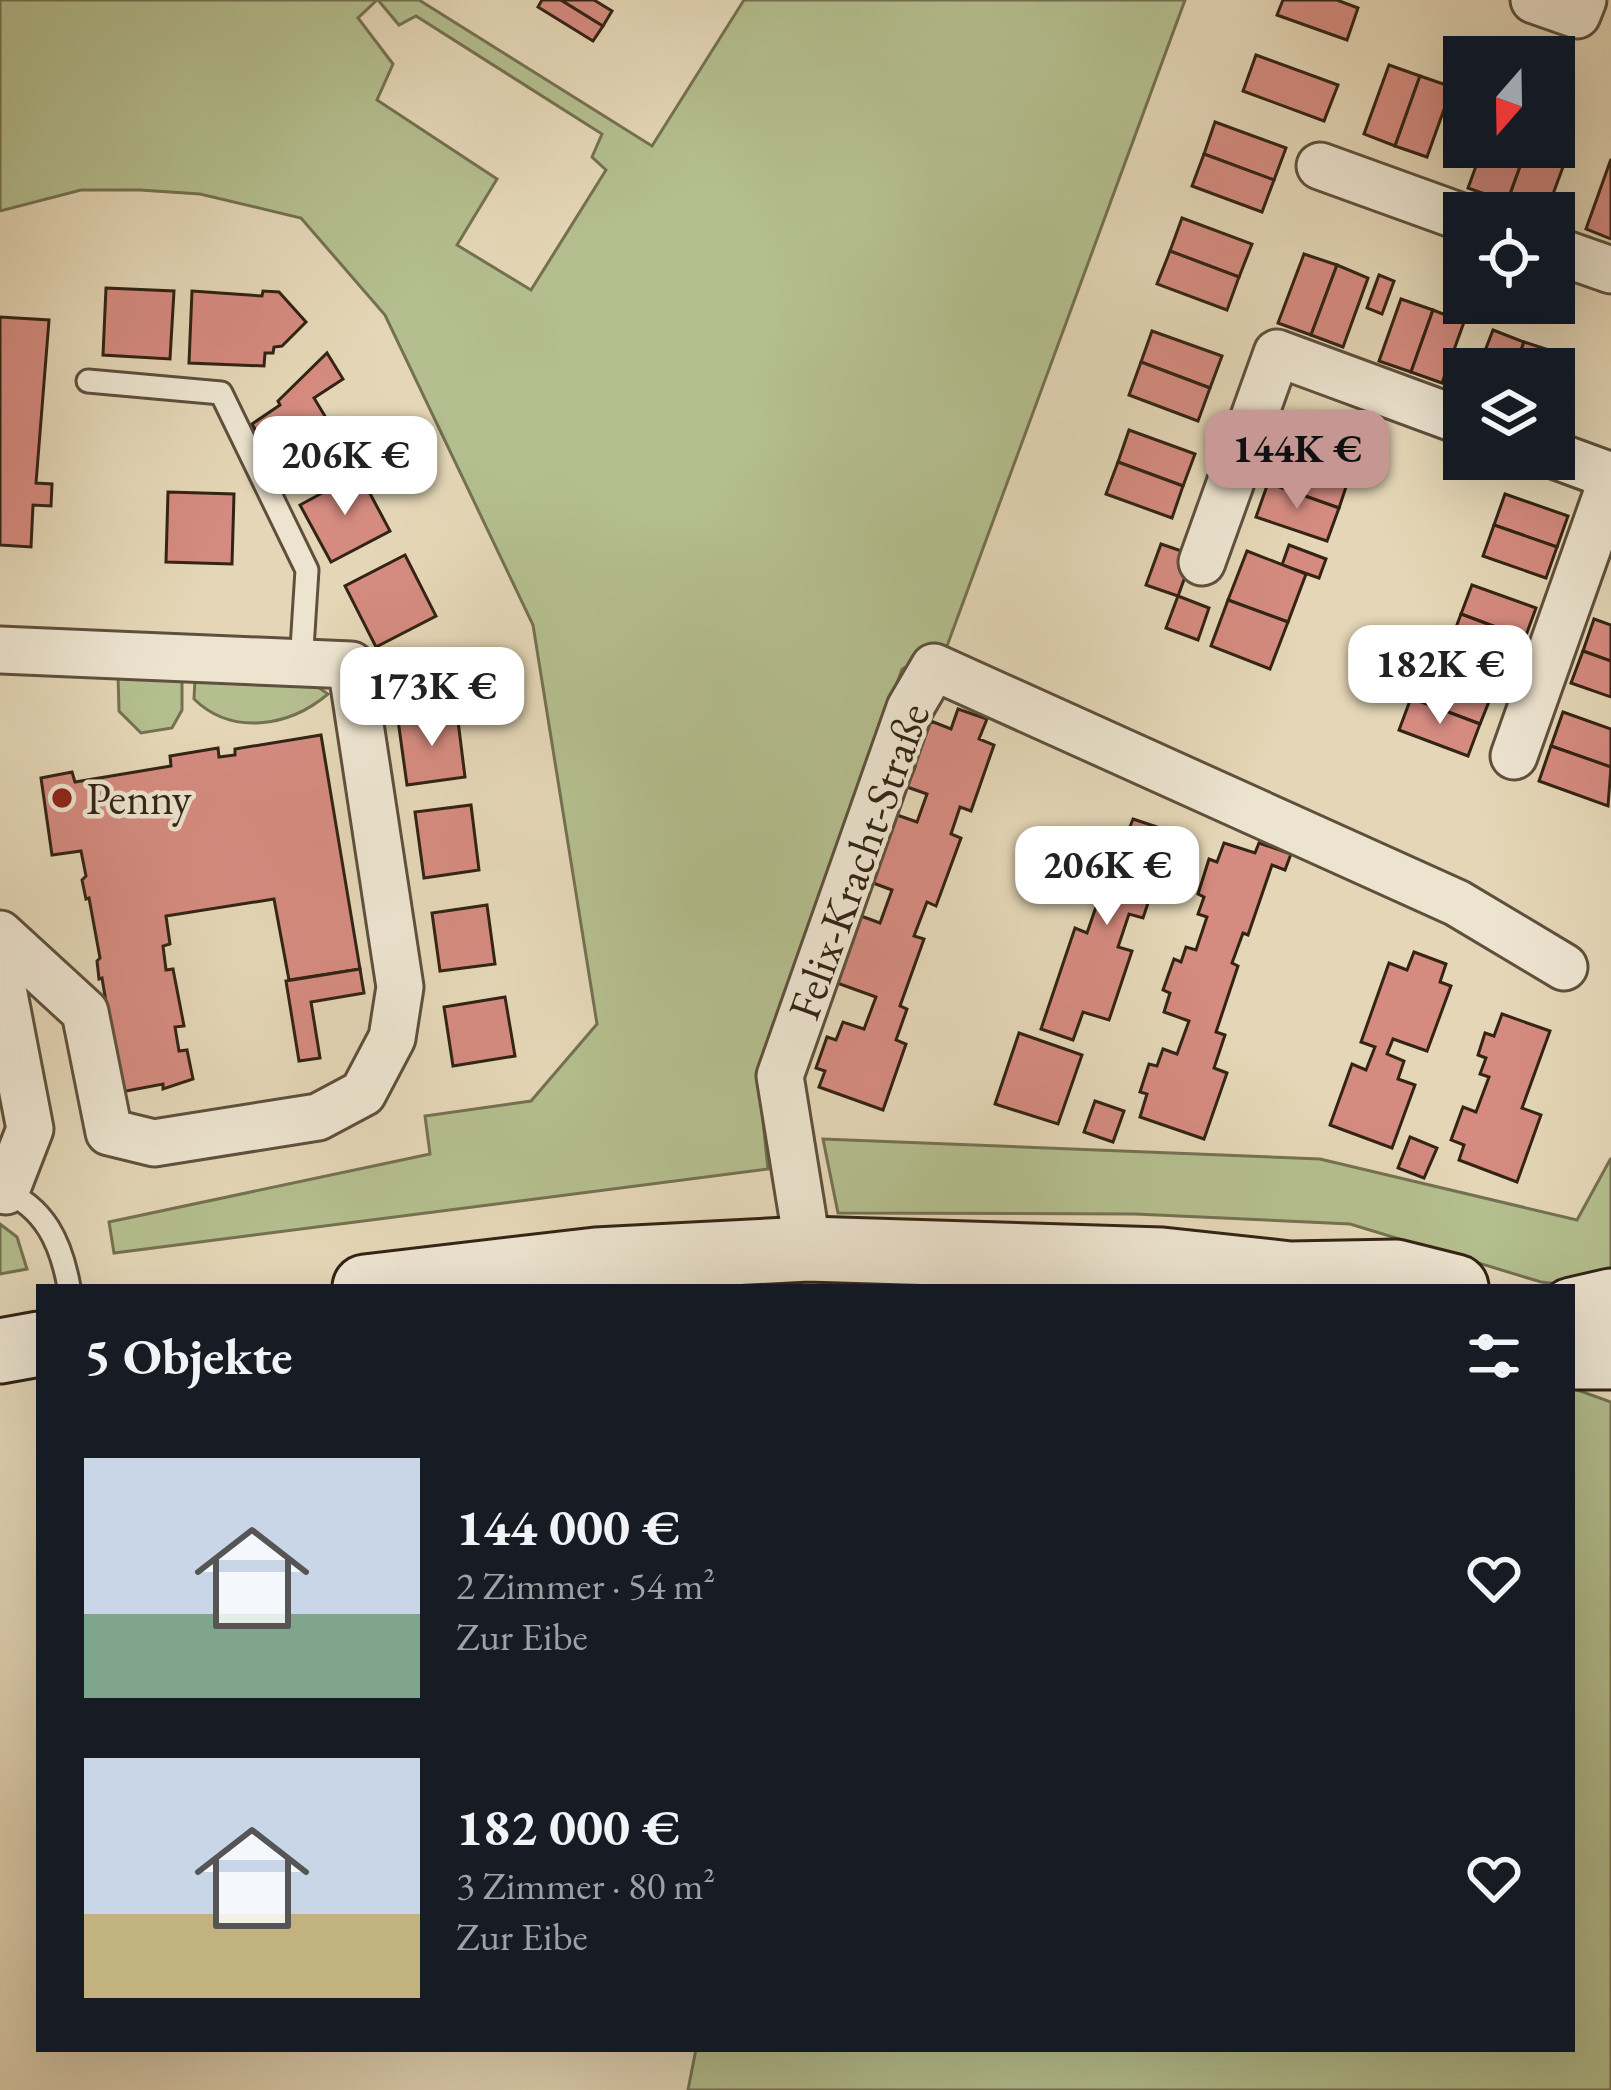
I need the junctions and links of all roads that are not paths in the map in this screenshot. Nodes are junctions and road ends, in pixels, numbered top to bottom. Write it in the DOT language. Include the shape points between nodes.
graph roads {
  1 [pos="1534,0"];
  2 [pos="1580,7"];
  3 [pos="1320,166"];
  4 [pos="1443,210"];
  5 [pos="1575,257"];
  6 [pos="1611,270"];
  7 [pos="88,380"];
  8 [pos="1443,414"];
  9 [pos="1575,464"];
  10 [pos="1611,479"];
  11 [pos="1202,562"];
  12 [pos="0,650"];
  13 [pos="301,665"];
  14 [pos="1514,756"];
  15 [pos="3,955"];
  16 [pos="1564,967"];
  17 [pos="3,1190"];
  18 [pos="808,1249"];
  19 [pos="1306,1280"];
  20 [pos="68,1284"];
  21 [pos="391,1284"];
  22 [pos="1444,1284"];
  23 [pos="1611,1301"];
  24 [pos="1575,1313"];
  25 [pos="1575,1315"];
  26 [pos="1611,1327"];
  27 [pos="36,1345"];
  28 [pos="0,1351"];
  29 [pos="1575,1357"];
  30 [pos="1611,1357"];
  1 -- 2 [label="street"];
  3 -- 4 [label="street"];
  5 -- 6 [label="street"];
  7 -- 13 [label="lane" via="221,393 308,570"];
  8 -- 11 [label="street" via="1277,353"];
  9 -- 10 [label="street"];
  10 -- 14 [label="street"];
  12 -- 13 [label="street"];
  13 -- 15 [label="street" via="351,665 367,749 400,987 392,1038 363,1093 318,1117 154,1143 109,1132 85,1012"];
  15 -- 17 [label="street" via="30,1129"];
  16 -- 18 [label="street, Felix-Kracht-Straße" via="1457,903 934,667 910,709 779,1076"];
  17 -- 20 [label="lane" via="44,1219"];
  18 -- 19 [label="main road" via="1140,1259"];
  18 -- 21 [label="main road" via="596,1260"];
  19 -- 22 [label="main road" via="1396,1272"];
  23 -- 24 [label="main road"];
  25 -- 26 [label="main road"];
  27 -- 28 [label="main road"];
  29 -- 30 [label="main road"];
}
